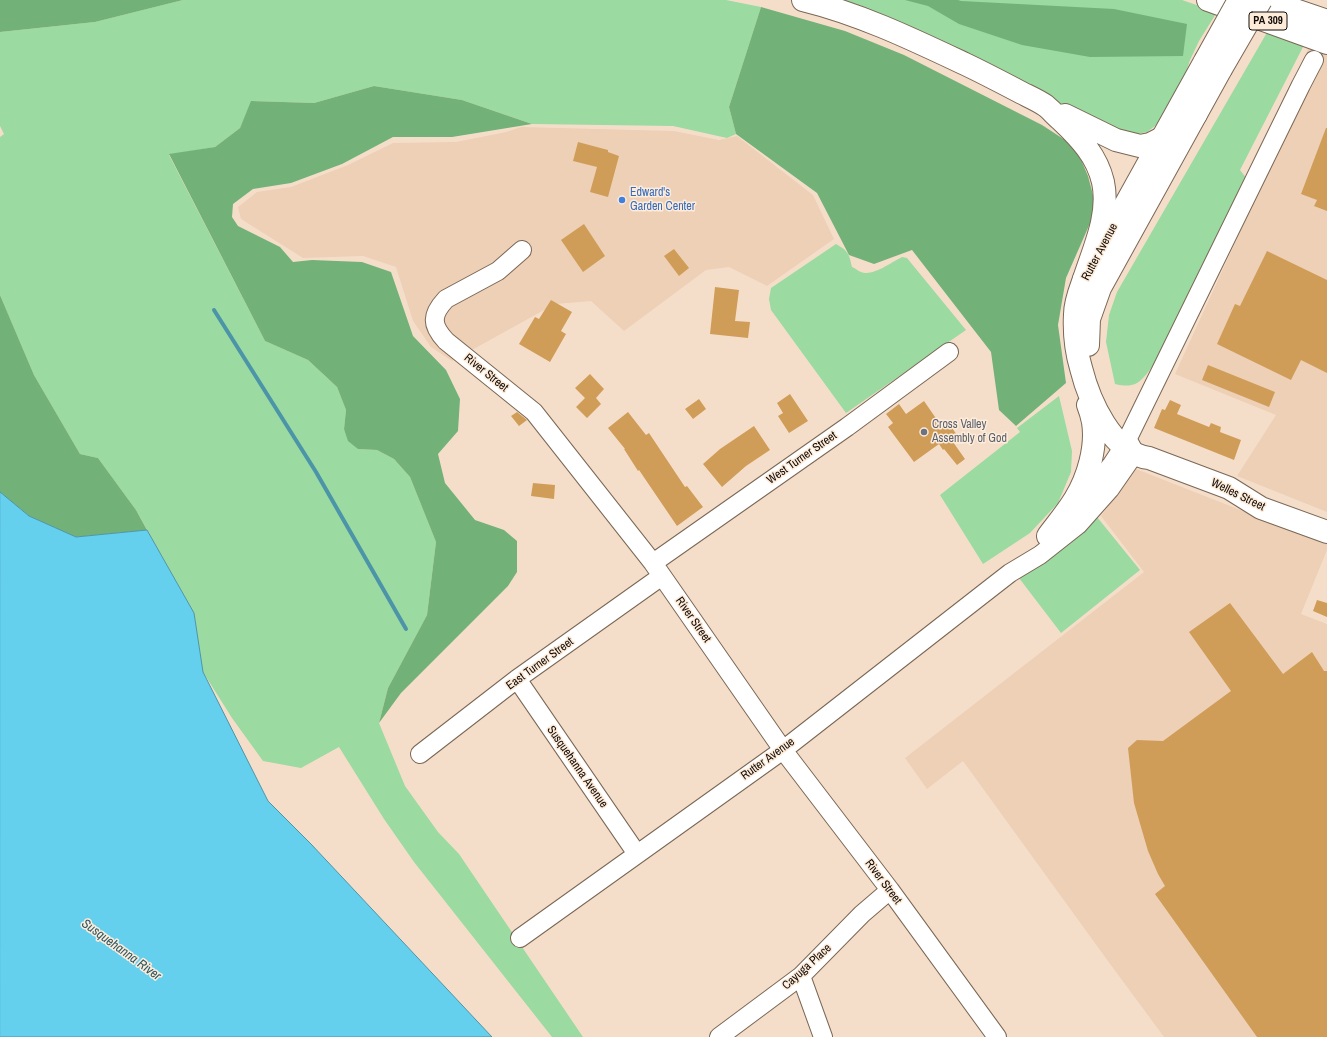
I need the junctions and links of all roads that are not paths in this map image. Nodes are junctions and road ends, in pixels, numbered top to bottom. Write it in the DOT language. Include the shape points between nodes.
graph roads {
  1 [pos="803,0"];
  2 [pos="1208,0"];
  3 [pos="1239,0"];
  4 [pos="1260,0"];
  5 [pos="1266,0"];
  6 [pos="1327,21"];
  7 [pos="1327,43"];
  8 [pos="1314,60"];
  9 [pos="1213,65"];
  10 [pos="1046,106"];
  11 [pos="1196,114"];
  12 [pos="1162,138"];
  13 [pos="522,250"];
  14 [pos="1084,278"];
  15 [pos="948,352"];
  16 [pos="1081,368"];
  17 [pos="1134,449"];
  18 [pos="1327,532"];
  19 [pos="1048,536"];
  20 [pos="657,570"];
  21 [pos="1010,573"];
  22 [pos="517,679"];
  23 [pos="783,750"];
  24 [pos="420,754"];
  25 [pos="637,854"];
  26 [pos="890,890"];
  27 [pos="520,938"];
  28 [pos="801,976"];
  29 [pos="719,1037"];
  30 [pos="823,1037"];
  31 [pos="997,1037"];
  1 -- 10 [label="main road" via="877,24 983,73"];
  2 -- 7 [label="main road, PA 309"];
  3 -- 9 [label="main road, Rutter Avenue, bridge"];
  4 -- 9 [label="main road, Rutter Avenue, bridge"];
  5 -- 6 [label="main road, PA 309"];
  8 -- 17 [label="street, Rutter Avenue"];
  9 -- 11 [label="main road, Rutter Avenue"];
  9 -- 12 [label="main road, Rutter Avenue"];
  10 -- 12 [label="main road" via="1116,140 1140,146"];
  10 -- 14 [label="main road" via="1086,146 1099,169 1103,183 1100,232"];
  11 -- 12 [label="main road" via="1176,131"];
  11 -- 17 [label="main road, Rutter Avenue" via="1100,288 1089,319 1088,348 1095,383 1108,413"];
  12 -- 14 [label="main road, Rutter Avenue"];
  13 -- 20 [label="street, River Street" via="498,271 446,299 439,306 434,324 446,341 534,412"];
  14 -- 16 [label="main road, Rutter Avenue" via="1075,312"];
  15 -- 20 [label="street, West Turner Street"];
  16 -- 17 [label="main road, Rutter Avenue" via="1090,396 1110,432"];
  16 -- 19 [label="main road" via="1093,422 1090,459 1076,498"];
  17 -- 18 [label="main road, Welles Street" via="1229,488 1261,508"];
  17 -- 19 [label="street, Rutter Avenue" via="1112,464 1072,514"];
  17 -- 21 [label="street, Rutter Avenue" via="1110,489 1078,525 1040,556"];
  19 -- 21 [label="street, Rutter Avenue"];
  20 -- 22 [label="street, East Turner Street"];
  20 -- 23 [label="street, River Street"];
  21 -- 23 [label="street, Rutter Avenue"];
  22 -- 24 [label="street, East Turner Street"];
  22 -- 25 [label="street, Susquehanna Avenue"];
  23 -- 25 [label="street, Rutter Avenue"];
  23 -- 26 [label="street, River Street"];
  25 -- 27 [label="street, Rutter Avenue"];
  26 -- 28 [label="street, Cayuga Place" via="862,914"];
  26 -- 31 [label="street, River Street"];
  28 -- 29 [label="street, Cayuga Place"];
  28 -- 30 [label="street"];
}
